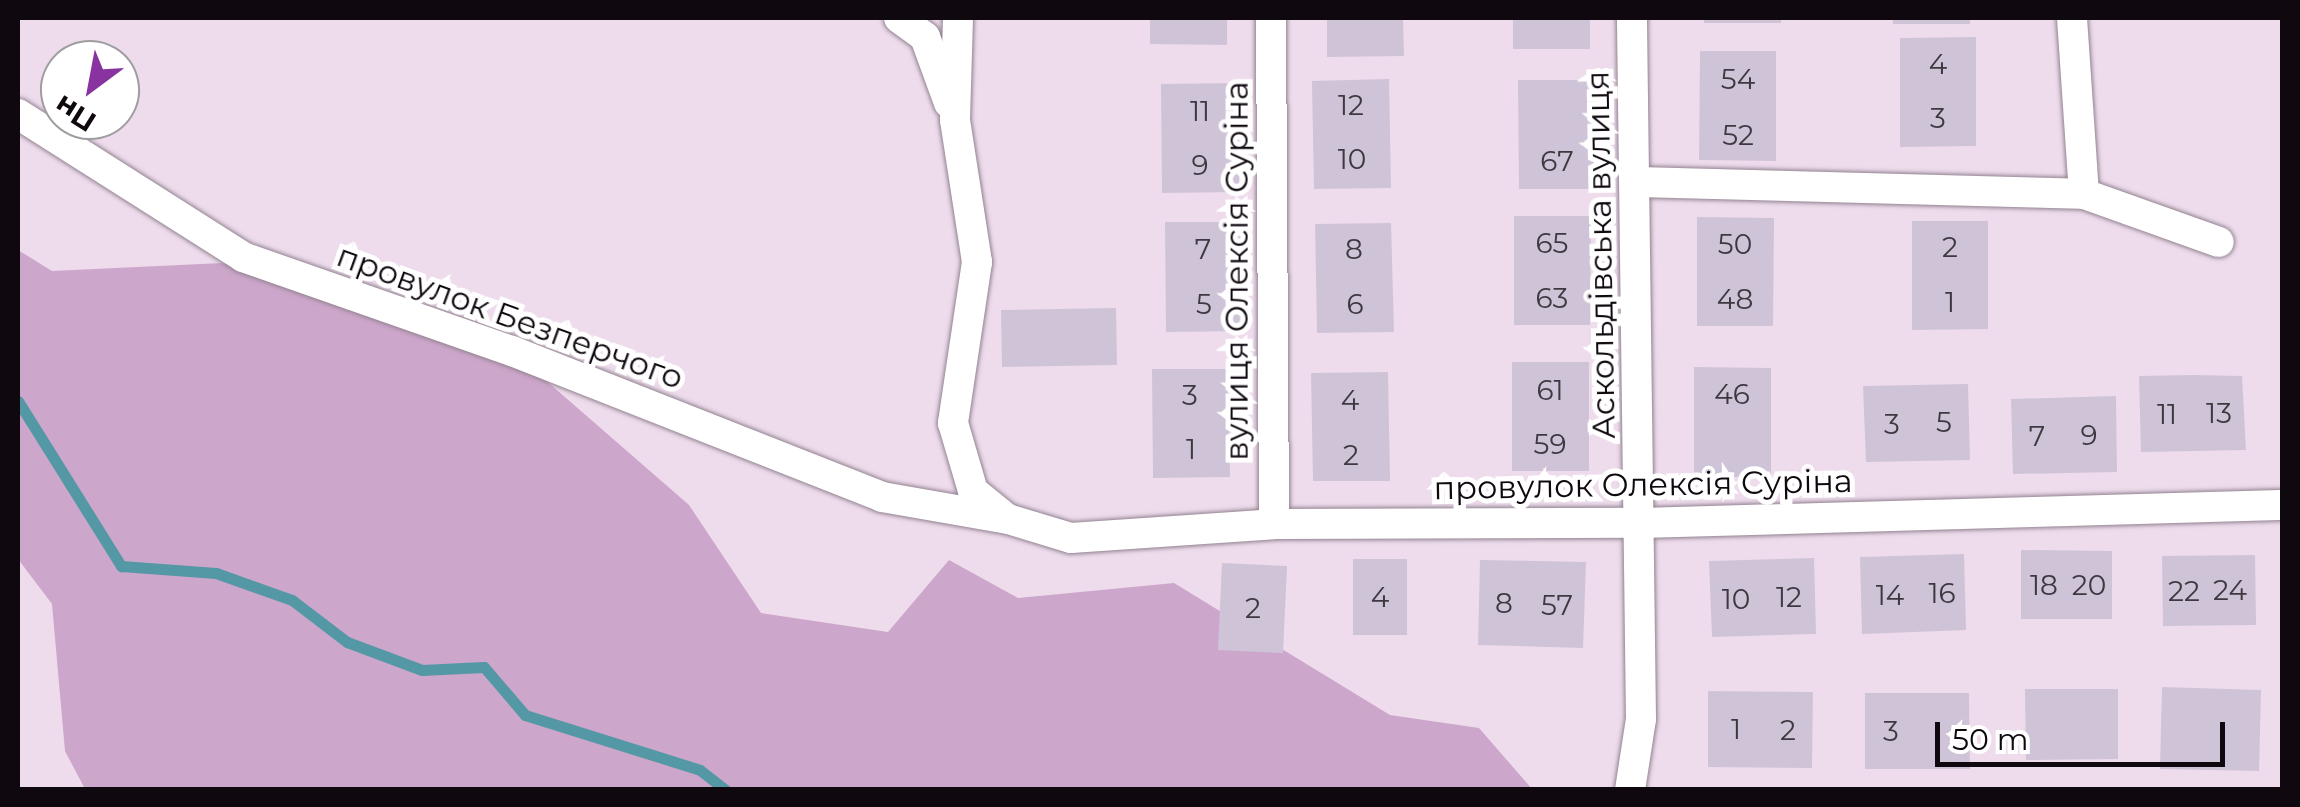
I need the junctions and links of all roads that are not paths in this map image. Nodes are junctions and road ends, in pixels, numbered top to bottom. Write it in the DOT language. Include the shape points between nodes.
graph roads {
  1 [pos="900,18"];
  2 [pos="958,18"];
  3 [pos="1270,18"];
  4 [pos="1632,18"];
  5 [pos="2072,18"];
  6 [pos="18,114"];
  7 [pos="956,120"];
  8 [pos="1635,182"];
  9 [pos="2084,194"];
  10 [pos="2219,242"];
  11 [pos="2282,505"];
  12 [pos="1008,519"];
  13 [pos="1640,523"];
  14 [pos="1274,524"];
  15 [pos="1630,790"];
  1 -- 7 [label="street" via="925,37"];
  2 -- 7 [label="street"];
  3 -- 14 [label="street, вулиця Олексія Суріна"];
  4 -- 8 [label="street, Аскольдівська вулиця"];
  5 -- 9 [label="street"];
  6 -- 12 [label="street, провулок Безперчого" via="242,257 512,351 882,497"];
  7 -- 12 [label="street" via="977,262 952,423 973,492"];
  8 -- 9 [label="street"];
  8 -- 13 [label="street, Аскольдівська вулиця"];
  9 -- 10 [label="street"];
  11 -- 13 [label="street, провулок Олексія Суріна"];
  12 -- 14 [label="street, провулок Олексія Суріна" via="1071,538"];
  13 -- 14 [label="street, провулок Олексія Суріна"];
  13 -- 15 [label="street, Аскольдівська вулиця" via="1641,719"];
}
